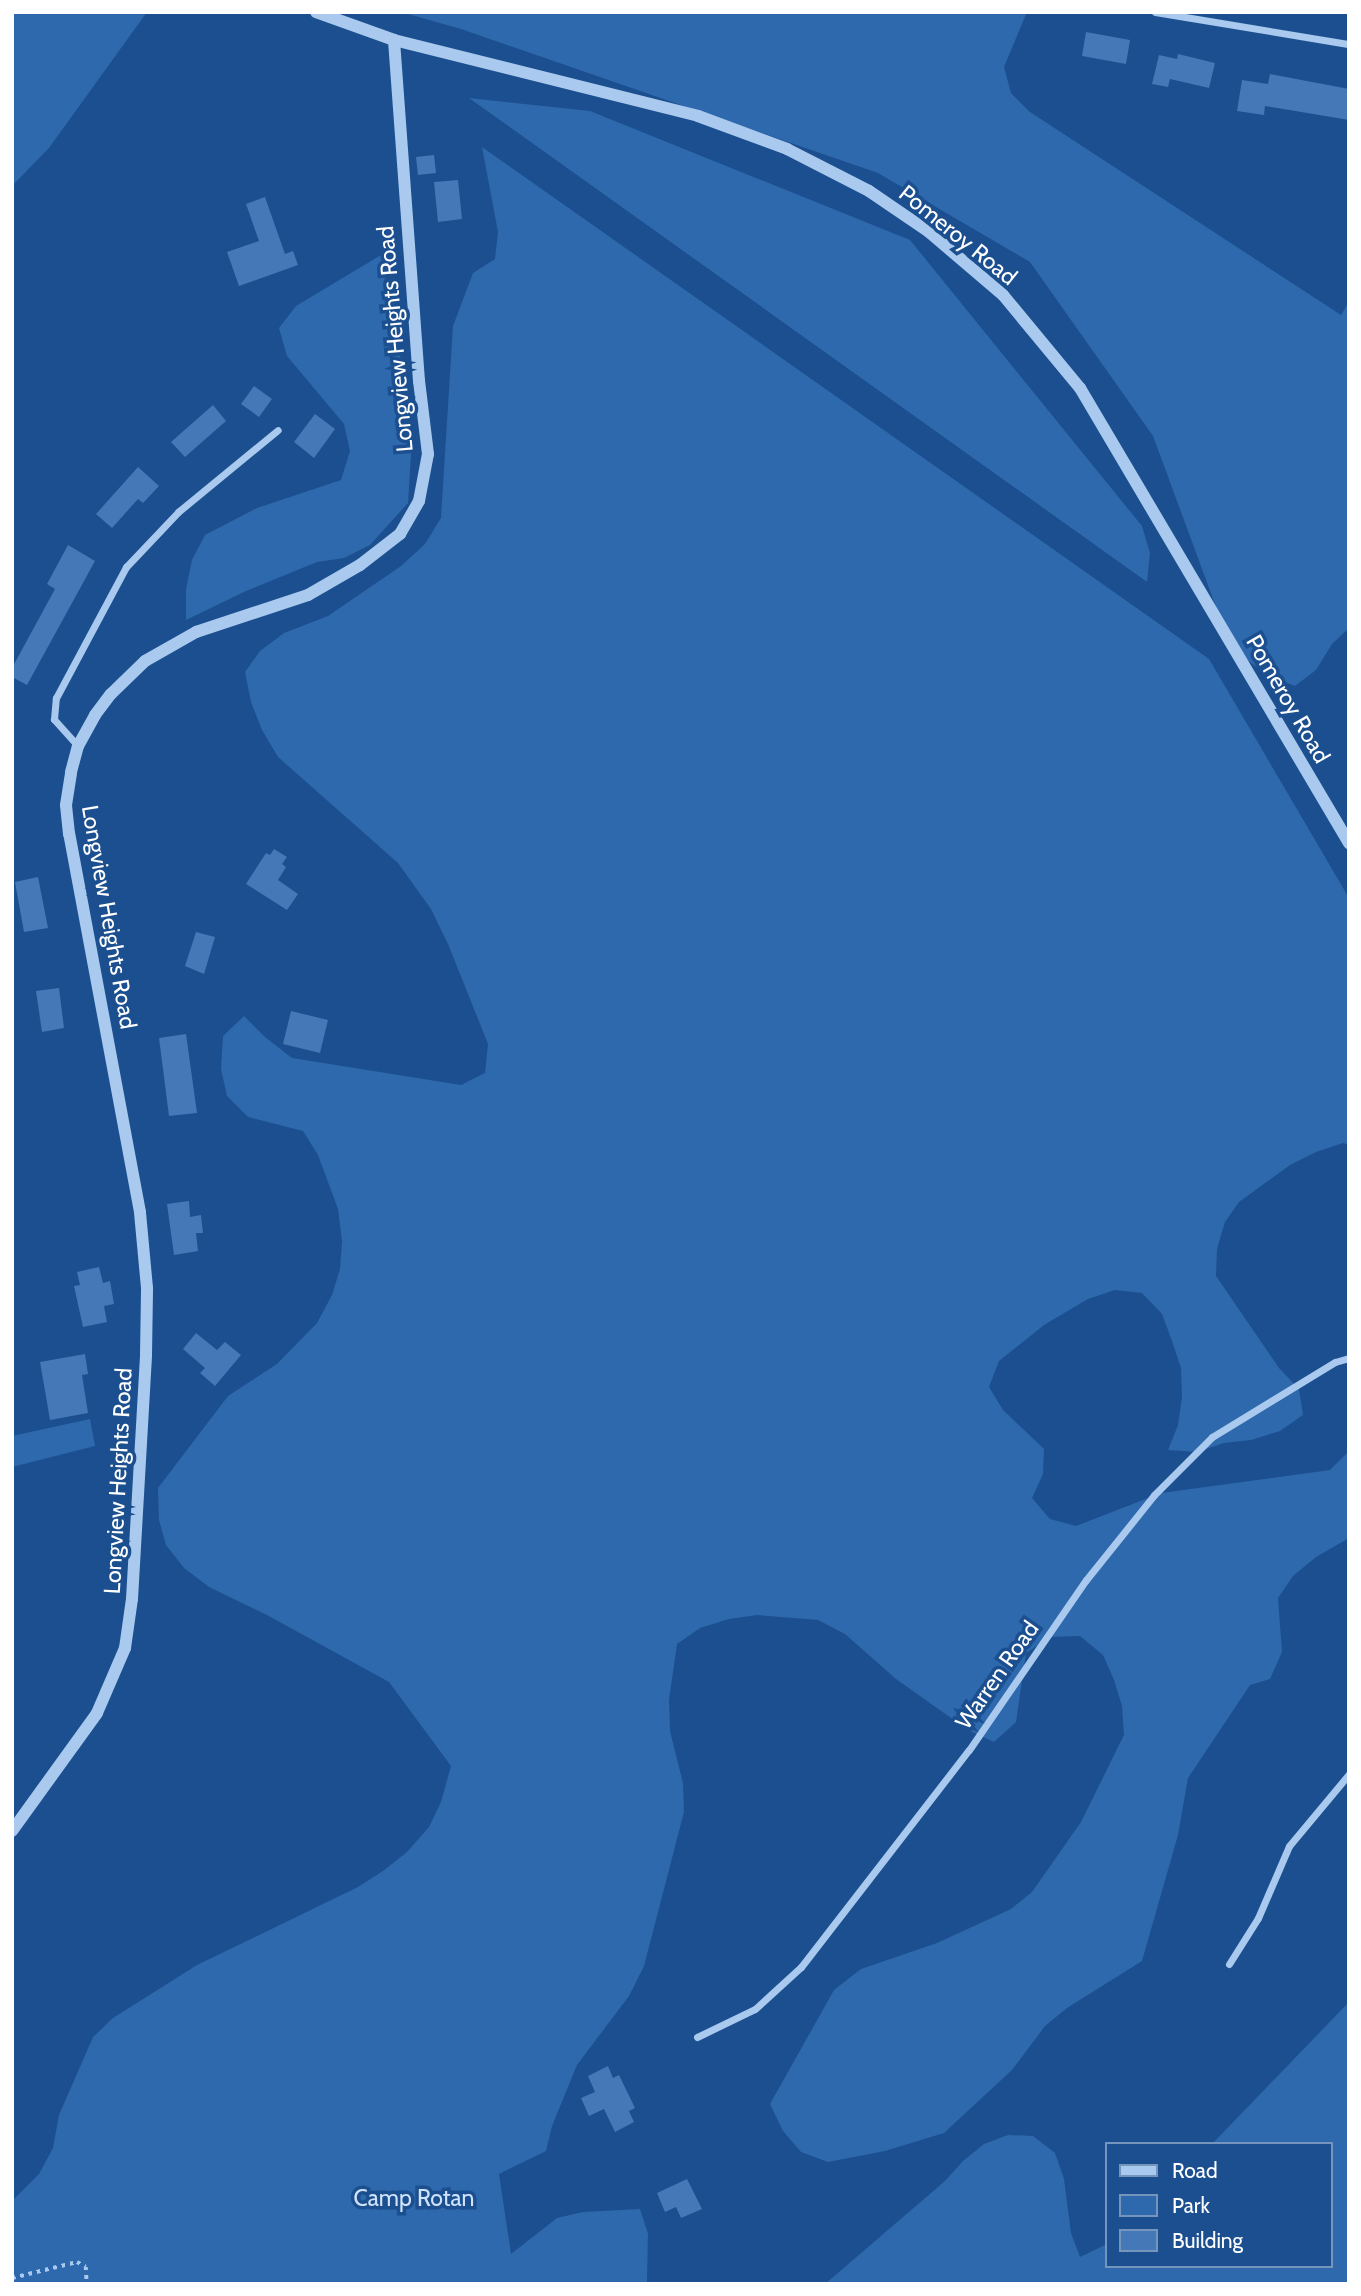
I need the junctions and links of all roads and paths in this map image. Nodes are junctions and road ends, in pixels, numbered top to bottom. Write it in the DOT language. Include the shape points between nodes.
graph roads {
  1 [pos="316,12"];
  2 [pos="1155,12"];
  3 [pos="394,40"];
  4 [pos="1349,44"];
  5 [pos="278,430"];
  6 [pos="78,746"];
  7 [pos="1349,843"];
  8 [pos="1349,1358"];
  9 [pos="1349,1774"];
  10 [pos="12,1831"];
  11 [pos="1229,1964"];
  12 [pos="697,2037"];
  13 [pos="12,2277"];
  14 [pos="87,2284"];
  1 -- 3 [label="street, Pomeroy Road"];
  2 -- 4 [label="street"];
  3 -- 6 [label="street, Longview Heights Road" via="428,454 419,501 400,534 360,565 308,595 196,632 145,661 111,694"];
  3 -- 7 [label="street, Pomeroy Road" via="698,117 786,149 869,191 955,253 1003,295 1080,388"];
  5 -- 6 [label="street" via="178,512 126,566 57,698 54,719"];
  6 -- 10 [label="street, Longview Heights Road" via="68,788 67,821 119,1091 144,1255 147,1336 132,1599 122,1658 97,1713"];
  8 -- 12 [label="street, Warren Road" via="1335,1362 1212,1437 1154,1494 1086,1580 961,1761 802,1967 755,2010"];
  9 -- 11 [label="street" via="1289,1846 1258,1918"];
  13 -- 14 [label="path" via="76,2262 86,2267"];
}
